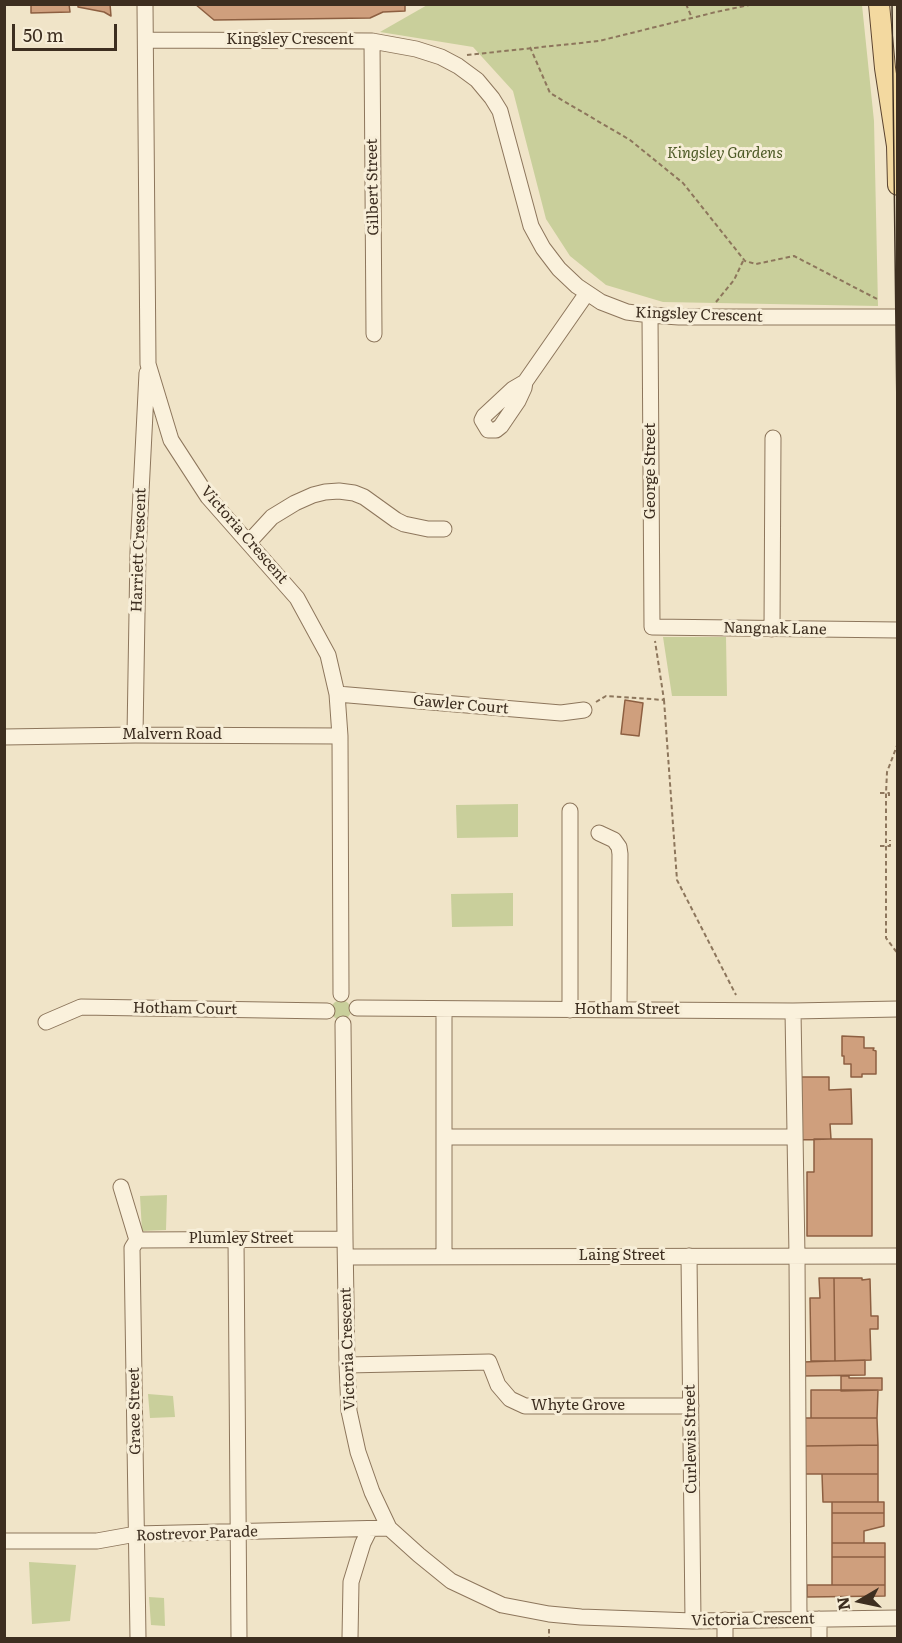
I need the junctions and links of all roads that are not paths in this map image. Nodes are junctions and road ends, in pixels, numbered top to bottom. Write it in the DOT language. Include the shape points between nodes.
graph roads {
  1 [pos="146,4"];
  2 [pos="879,4"];
  3 [pos="146,40"];
  4 [pos="372,41"];
  5 [pos="897,142"];
  6 [pos="897,185"];
  7 [pos="587,293"];
  8 [pos="650,315"];
  9 [pos="897,317"];
  10 [pos="374,334"];
  11 [pos="148,364"];
  12 [pos="525,382"];
  13 [pos="773,438"];
  14 [pos="444,529"];
  15 [pos="249,542"];
  16 [pos="652,627"];
  17 [pos="772,629"];
  18 [pos="897,630"];
  19 [pos="338,694"];
  20 [pos="584,710"];
  21 [pos="135,735"];
  22 [pos="340,736"];
  23 [pos="4,737"];
  24 [pos="570,811"];
  25 [pos="599,833"];
  26 [pos="341,994"];
  27 [pos="357,1008"];
  28 [pos="444,1009"];
  29 [pos="897,1009"];
  30 [pos="570,1010"];
  31 [pos="619,1010"];
  32 [pos="327,1011"];
  33 [pos="793,1011"];
  34 [pos="46,1022"];
  35 [pos="343,1024"];
  36 [pos="444,1137"];
  37 [pos="795,1137"];
  38 [pos="121,1187"];
  39 [pos="236,1239"];
  40 [pos="345,1239"];
  41 [pos="137,1240"];
  42 [pos="689,1256"];
  43 [pos="797,1256"];
  44 [pos="897,1256"];
  45 [pos="345,1257"];
  46 [pos="444,1257"];
  47 [pos="347,1365"];
  48 [pos="691,1406"];
  49 [pos="389,1528"];
  50 [pos="370,1529"];
  51 [pos="239,1532"];
  52 [pos="136,1534"];
  53 [pos="4,1541"];
  54 [pos="897,1618"];
  55 [pos="799,1619"];
  56 [pos="819,1619"];
  57 [pos="724,1620"];
  58 [pos="693,1621"];
  59 [pos="138,1638"];
  60 [pos="239,1638"];
  61 [pos="350,1638"];
  62 [pos="725,1638"];
  63 [pos="819,1638"];
  1 -- 3 [label="street, Victoria Crescent"];
  2 -- 5 [label="main road"];
  3 -- 4 [label="street, Kingsley Crescent"];
  3 -- 11 [label="street, Victoria Crescent"];
  4 -- 7 [label="street, Kingsley Crescent" via="441,57 477,80 500,111 531,226 559,268"];
  4 -- 10 [label="street, Gilbert Street"];
  5 -- 6 [label="main road"];
  7 -- 8 [label="street, Kingsley Crescent" via="627,312"];
  7 -- 12 [label="street"];
  8 -- 9 [label="street, Kingsley Crescent"];
  8 -- 16 [label="street, George Street"];
  11 -- 15 [label="street, Victoria Crescent" via="171,440 208,497"];
  11 -- 21 [label="street, Harriett Crescent" via="138,552"];
  13 -- 17 [label="street"];
  14 -- 15 [label="street" via="404,524 364,497 339,491 304,499 272,517"];
  15 -- 19 [label="street, Victoria Crescent" via="297,598 328,655"];
  16 -- 17 [label="street, Nangnak Lane"];
  17 -- 18 [label="street, Nangnak Lane"];
  19 -- 20 [label="street, Gawler Court" via="561,713"];
  19 -- 22 [label="street, Victoria Crescent"];
  21 -- 22 [label="street, Malvern Road"];
  21 -- 23 [label="street, Malvern Road"];
  22 -- 26 [label="street, Victoria Crescent"];
  24 -- 30 [label="street"];
  25 -- 31 [label="street" via="614,840 620,854"];
  26 -- 27 [label="street" via="352,998"];
  26 -- 32 [label="street" via="330,999"];
  27 -- 28 [label="street, Hotham Street"];
  27 -- 35 [label="street" via="353,1019"];
  28 -- 30 [label="street, Hotham Street"];
  28 -- 36 [label="street"];
  29 -- 33 [label="street, Hotham Street"];
  30 -- 31 [label="street, Hotham Street"];
  31 -- 33 [label="street, Hotham Street"];
  32 -- 34 [label="street, Hotham Court" via="81,1007"];
  32 -- 35 [label="street" via="332,1021"];
  33 -- 37 [label="street"];
  35 -- 40 [label="street, Victoria Crescent"];
  36 -- 37 [label="street"];
  36 -- 46 [label="street"];
  37 -- 43 [label="street"];
  38 -- 41 [label="street, Grace Street"];
  39 -- 40 [label="street, Plumley Street"];
  39 -- 41 [label="street, Plumley Street"];
  39 -- 51 [label="street"];
  40 -- 45 [label="street, Victoria Crescent"];
  41 -- 52 [label="street, Grace Street" via="132,1248"];
  42 -- 43 [label="street, Laing Street"];
  42 -- 46 [label="street, Laing Street"];
  42 -- 48 [label="street, Curlewis Street"];
  43 -- 44 [label="street, Laing Street"];
  43 -- 55 [label="street"];
  45 -- 46 [label="street, Laing Street"];
  45 -- 47 [label="street, Victoria Crescent"];
  47 -- 48 [label="street, Whyte Grove" via="489,1362 498,1385 510,1399 525,1406"];
  47 -- 49 [label="street, Victoria Crescent" via="358,1452"];
  48 -- 58 [label="street, Curlewis Street"];
  49 -- 50 [label="street, Rostrevor Parade"];
  49 -- 58 [label="street, Victoria Crescent" via="451,1581 502,1605 560,1615"];
  50 -- 51 [label="street, Rostrevor Parade"];
  50 -- 61 [label="street" via="351,1582"];
  51 -- 52 [label="street, Rostrevor Parade"];
  51 -- 60 [label="street"];
  52 -- 53 [label="street, Rostrevor Parade" via="97,1541"];
  52 -- 59 [label="street, Grace Street"];
  54 -- 56 [label="street, Victoria Crescent"];
  55 -- 56 [label="street, Victoria Crescent"];
  55 -- 57 [label="street, Victoria Crescent"];
  56 -- 63 [label="street"];
  57 -- 58 [label="street, Victoria Crescent"];
  57 -- 62 [label="street"];
}
